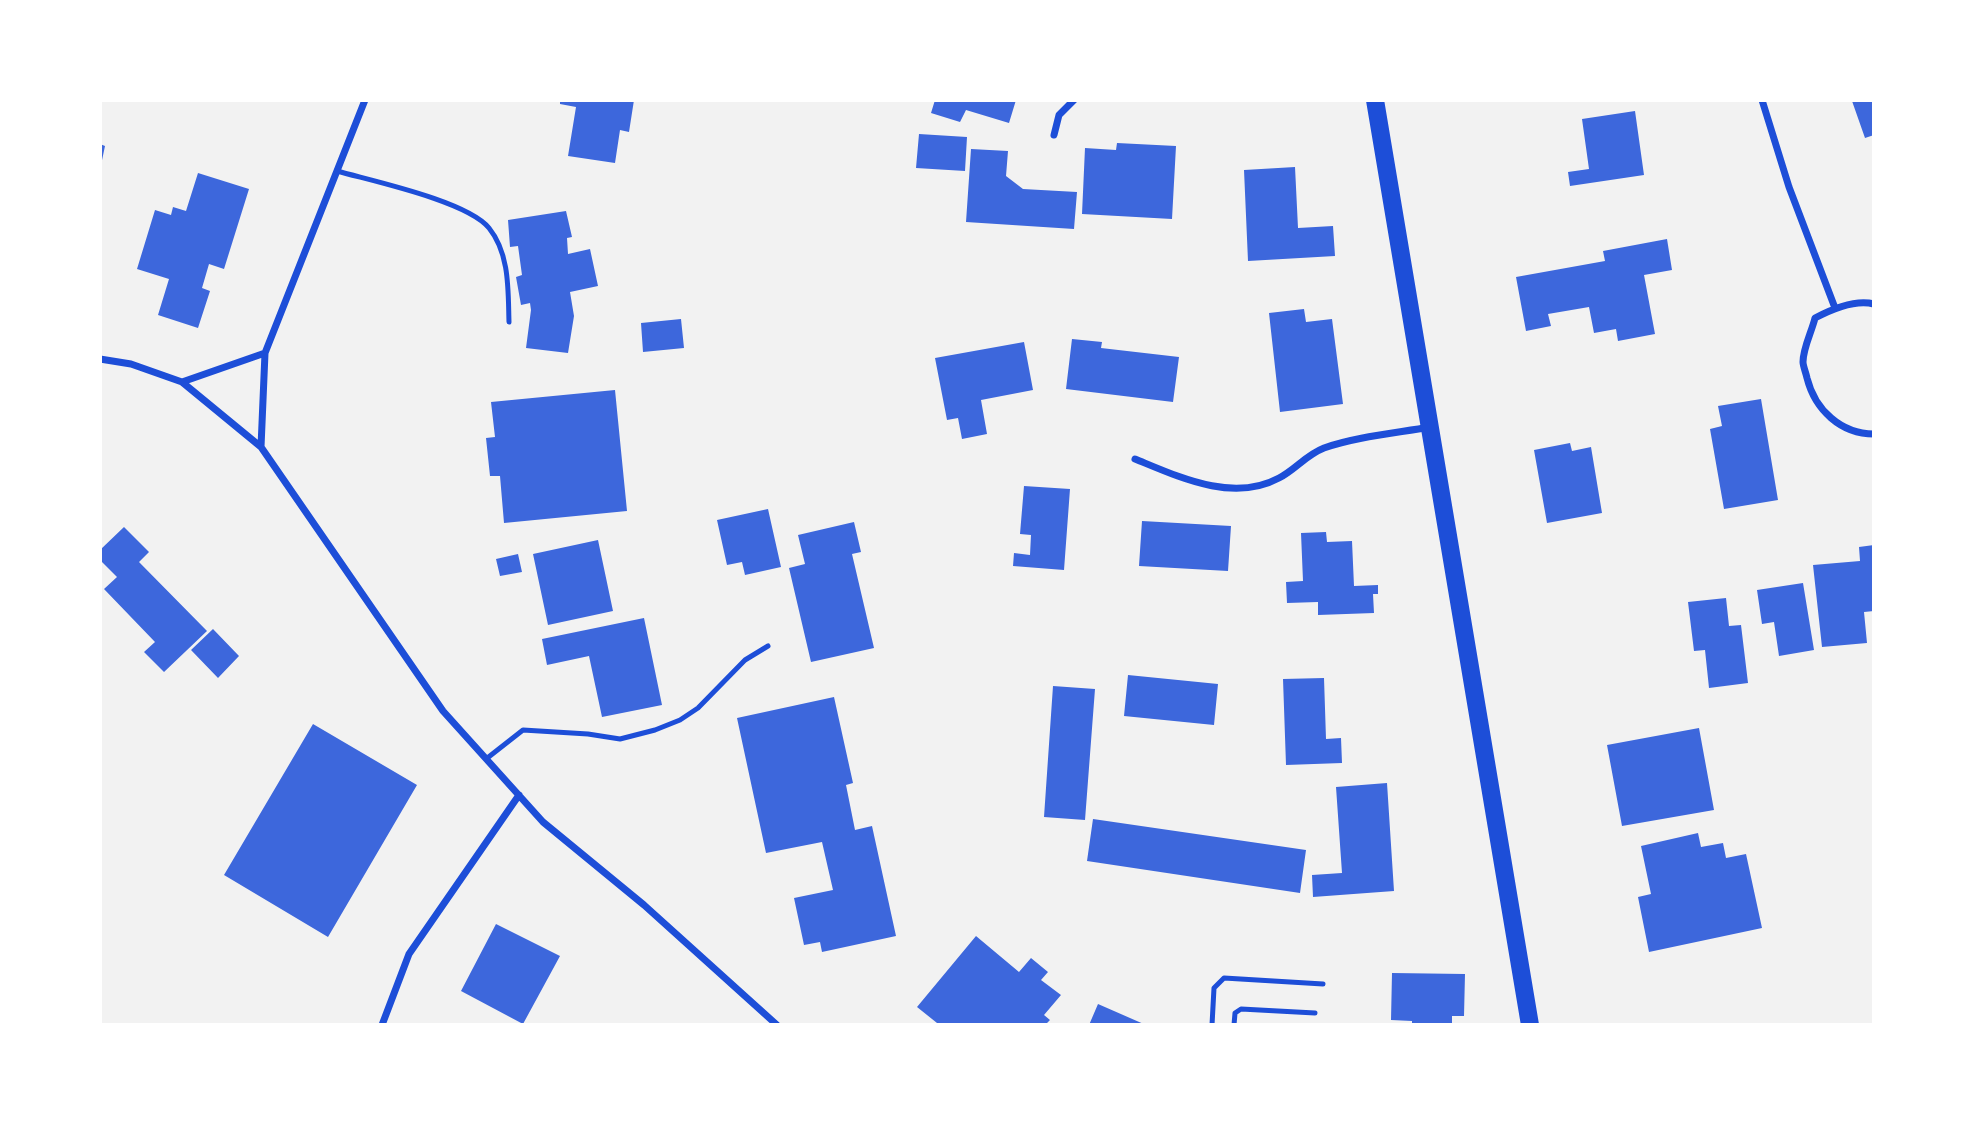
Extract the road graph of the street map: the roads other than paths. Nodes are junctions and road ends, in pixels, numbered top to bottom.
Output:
1 (365, 100) edge
2 (1074, 100) edge
3 (1375, 100) edge
4 (1762, 100) edge
5 (1054, 135) dead end
6 (337, 171) junction
7 (1874, 304) edge
8 (1835, 308) junction
9 (509, 322) dead end
10 (265, 354) junction
11 (100, 359) edge
12 (181, 382) junction
13 (1430, 427) junction
14 (1874, 434) edge
15 (261, 447) junction
16 (1135, 459) dead end
17 (768, 646) dead end
18 (486, 759) junction
19 (519, 795) junction
20 (1322, 984) dead end
21 (1315, 1013) dead end
22 (382, 1025) edge
23 (777, 1025) edge
24 (1212, 1025) edge
25 (1234, 1025) edge
26 (1530, 1025) edge

1 - 6 street
2 - 5 street
3 - 13 main road
4 - 8 street
6 - 9 lane
6 - 10 street
7 - 8 street
8 - 14 street
10 - 12 street
10 - 15 street
11 - 12 street
12 - 15 street
13 - 16 street
13 - 26 main road
15 - 18 street
17 - 18 lane
18 - 19 street
19 - 22 street
19 - 23 street
20 - 24 lane
21 - 25 lane

